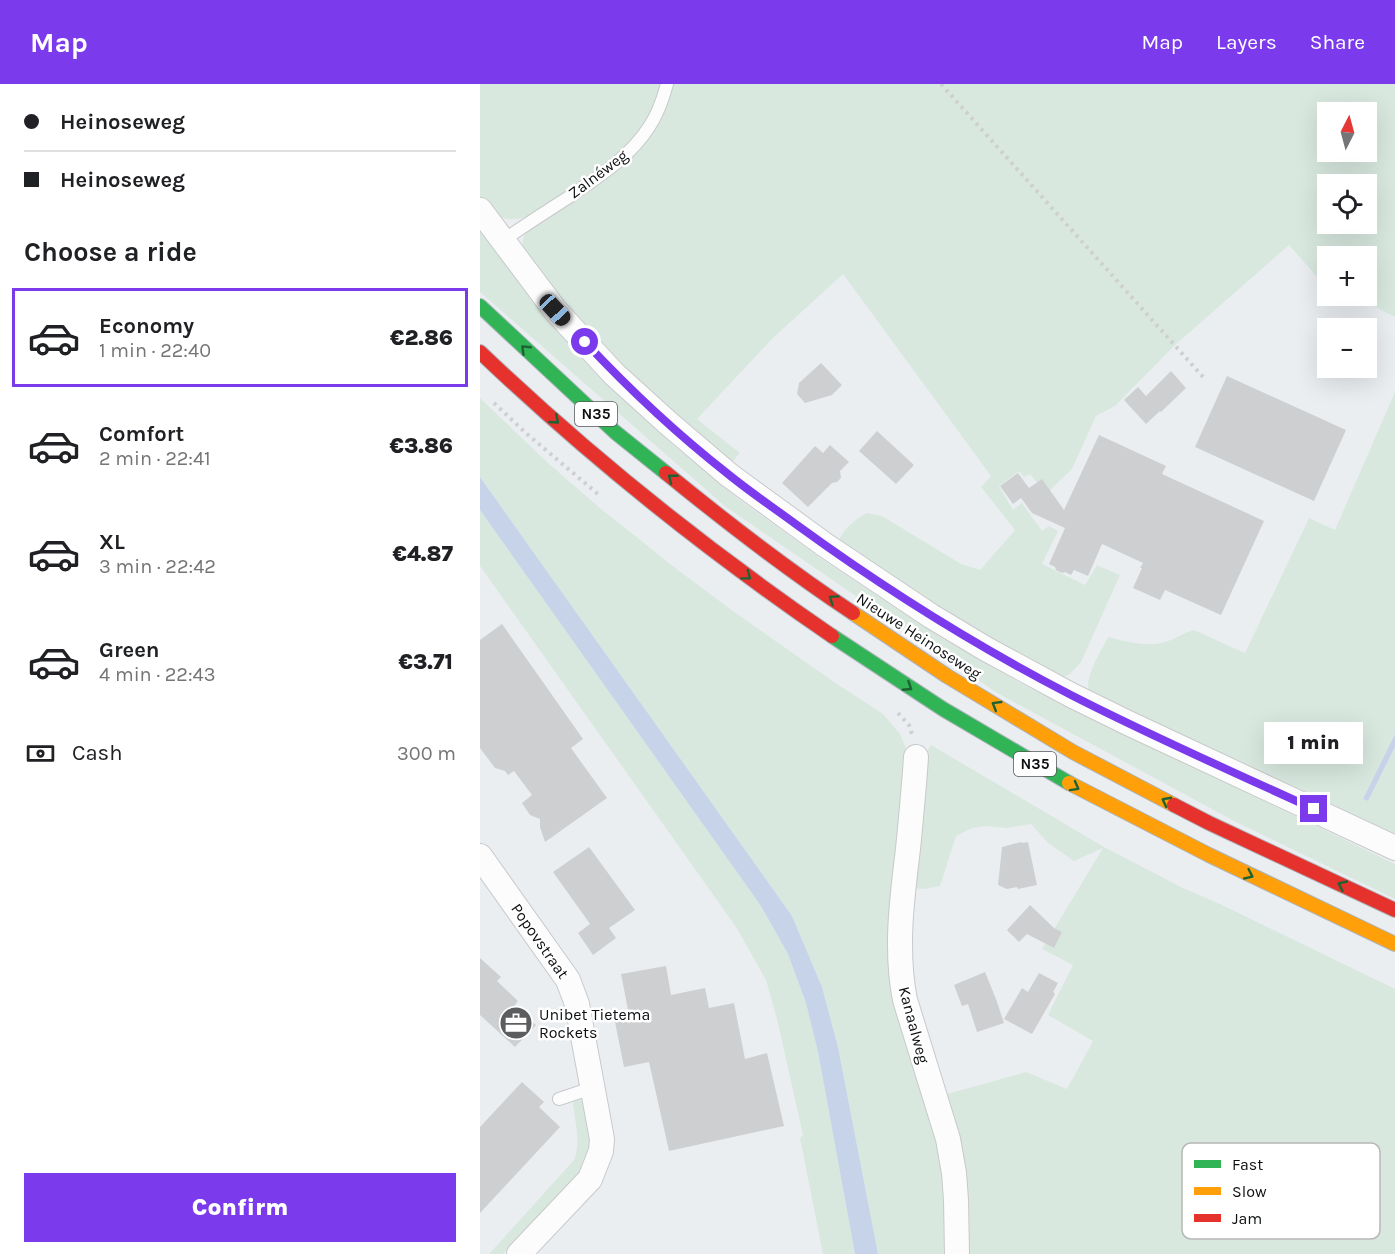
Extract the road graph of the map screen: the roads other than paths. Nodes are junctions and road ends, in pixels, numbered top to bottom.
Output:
1 (667, 84) edge
2 (480, 210) edge
3 (502, 241) junction
4 (480, 306) edge
5 (480, 352) edge
6 (916, 757) dead end
7 (1395, 848) edge
8 (480, 856) edge
9 (1395, 910) edge
10 (1395, 944) edge
11 (592, 1088) junction
12 (559, 1099) dead end
13 (519, 1254) edge
14 (957, 1254) edge

1 - 3 lane, Zalnéweg
2 - 3 street
3 - 7 street
9 -> 4 highway, Nieuwe Heinoseweg / N35
5 -> 10 highway, N35
6 - 14 street, Kanaalweg
8 - 11 street, Popovstraat
11 - 12 lane
11 - 13 street, Popovstraat

